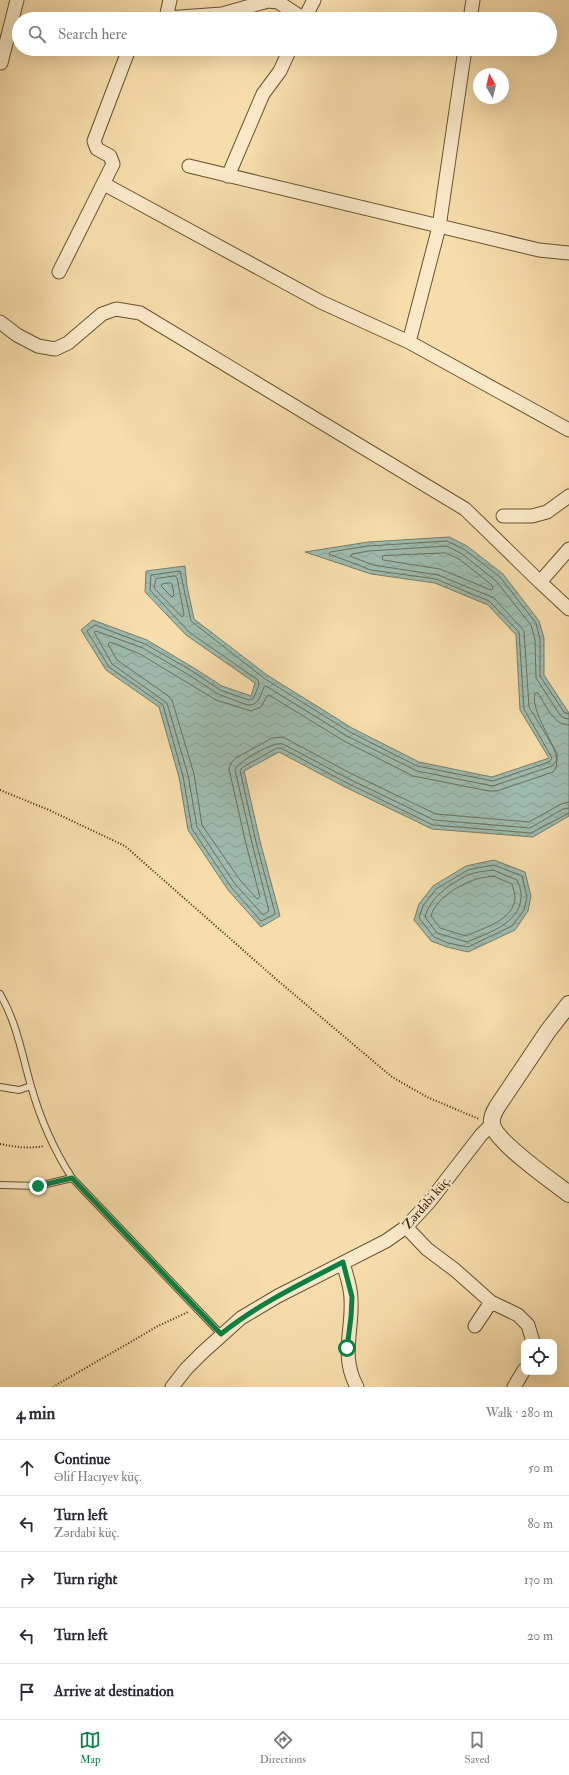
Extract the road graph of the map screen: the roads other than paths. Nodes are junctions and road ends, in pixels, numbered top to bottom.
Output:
1 (17, 0) edge
2 (170, 0) edge
3 (314, 0) edge
4 (472, 0) edge
5 (14, 12) edge
6 (166, 12) edge
7 (230, 12) edge
8 (293, 12) edge
9 (308, 12) edge
10 (471, 12) edge
11 (12, 20) edge
12 (126, 56) edge
13 (287, 56) edge
14 (464, 56) edge
15 (1, 63) edge
16 (188, 166) dead end
17 (228, 176) junction
18 (104, 184) junction
19 (439, 227) junction
20 (569, 253) edge
21 (59, 272) dead end
22 (0, 322) edge
23 (409, 342) junction
24 (569, 430) edge
25 (569, 496) edge
26 (503, 516) dead end
27 (569, 549) edge
28 (540, 582) junction
29 (569, 609) edge
30 (0, 994) edge
31 (569, 1004) edge
32 (31, 1086) junction
33 (0, 1087) edge
34 (492, 1124) junction
35 (72, 1178) junction
36 (0, 1185) edge
37 (569, 1194) edge
38 (406, 1227) junction
39 (343, 1262) junction
40 (491, 1302) junction
41 (475, 1326) dead end
42 (221, 1334) junction
43 (533, 1339) edge
44 (521, 1375) edge
45 (172, 1387) edge
46 (357, 1387) edge
47 (514, 1387) edge

1 - 5 street
2 - 6 street
3 - 9 street
4 - 10 street
7 - 8 street
11 - 15 street
12 - 18 street
13 - 17 street
14 - 19 street
16 - 17 street
17 - 19 street
18 - 21 street
18 - 23 street
19 - 20 street
19 - 23 street
22 - 28 street
23 - 24 street
25 - 26 street
27 - 28 street
28 - 29 street
30 - 32 lane
31 - 34 street
32 - 33 lane
32 - 35 lane
34 - 37 street
34 - 38 street, Zərdabi küç.
35 - 36 lane
35 - 42 lane
38 - 39 street, Zərdabi küç.
38 - 40 street
39 - 42 street, Zərdabi küç.
39 - 46 street
40 - 41 street
40 - 43 street
42 - 45 street, Zərdabi küç.
44 - 47 street

